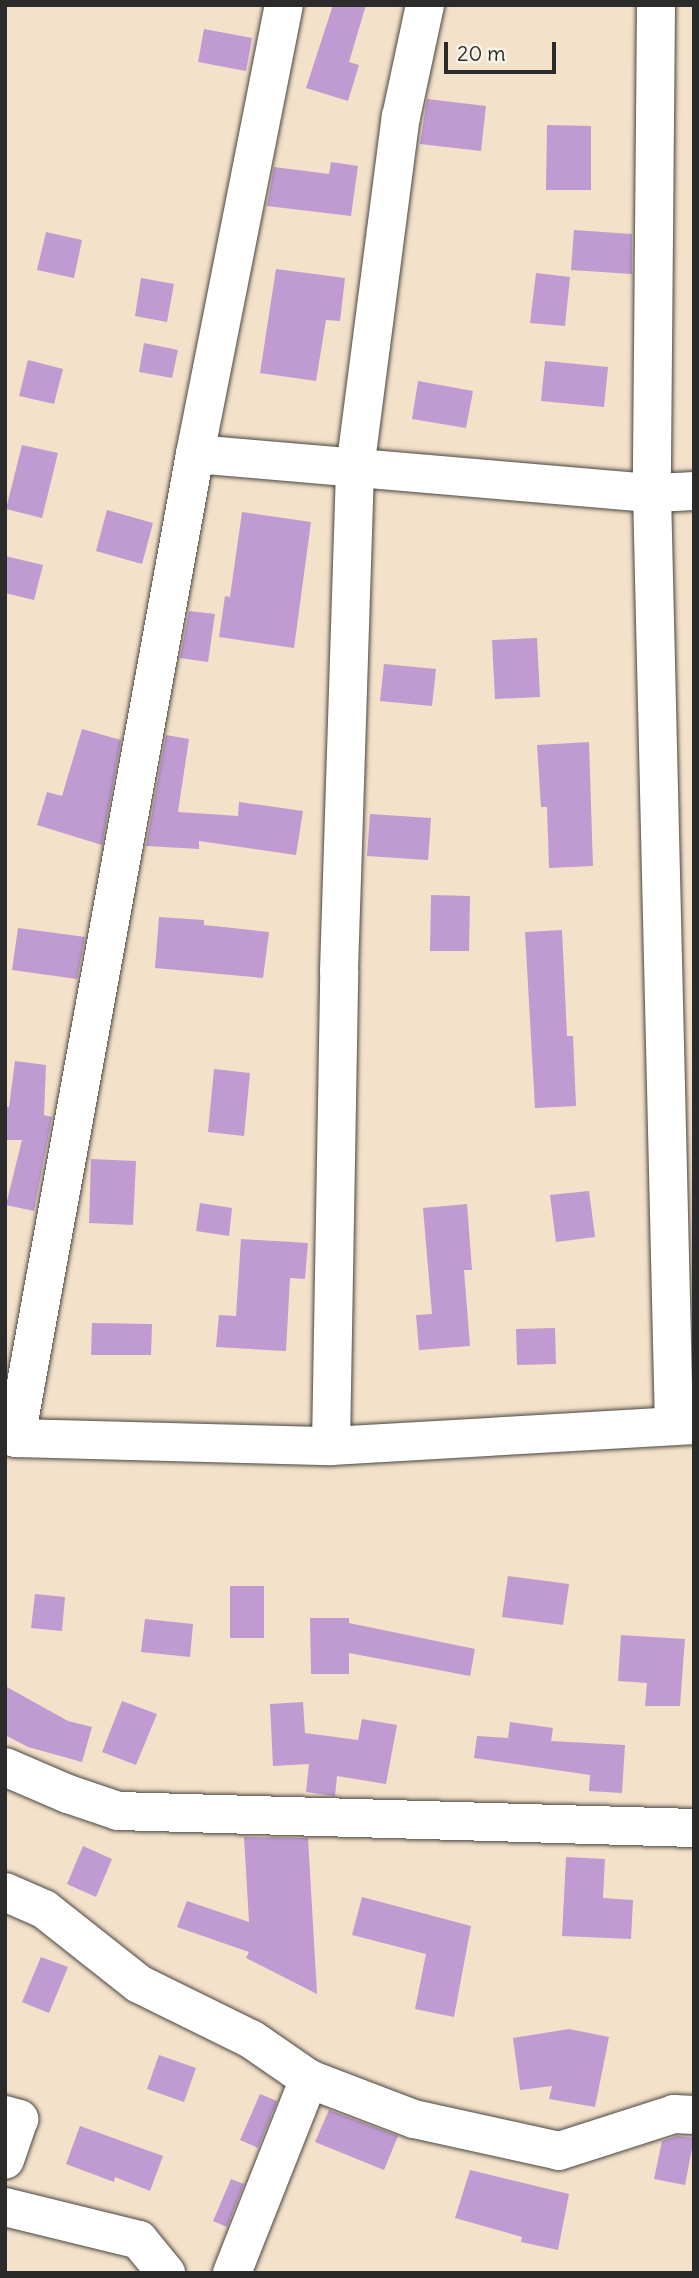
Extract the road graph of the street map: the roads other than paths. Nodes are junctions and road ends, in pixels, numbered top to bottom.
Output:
1 (284, 5) edge
2 (425, 5) edge
3 (656, 5) edge
4 (195, 454) junction
5 (355, 469) junction
6 (694, 491) edge
7 (652, 493) junction
8 (684, 1426) edge
9 (10, 1436) edge
10 (331, 1446) junction
11 (5, 1767) edge
12 (694, 1828) edge
13 (5, 1892) edge
14 (309, 2079) junction
15 (5, 2115) edge
16 (694, 2115) edge
17 (5, 2160) edge
18 (5, 2207) edge
19 (166, 2273) edge
20 (232, 2273) edge

1 - 4 street
2 - 5 street
3 - 7 street
4 - 5 street
4 - 9 street
5 - 7 street
5 - 10 street
6 - 7 street
7 - 8 street
8 - 10 street
9 - 10 street
11 - 12 street
13 - 14 street
14 - 16 street
14 - 20 street
15 - 17 street
18 - 19 street

